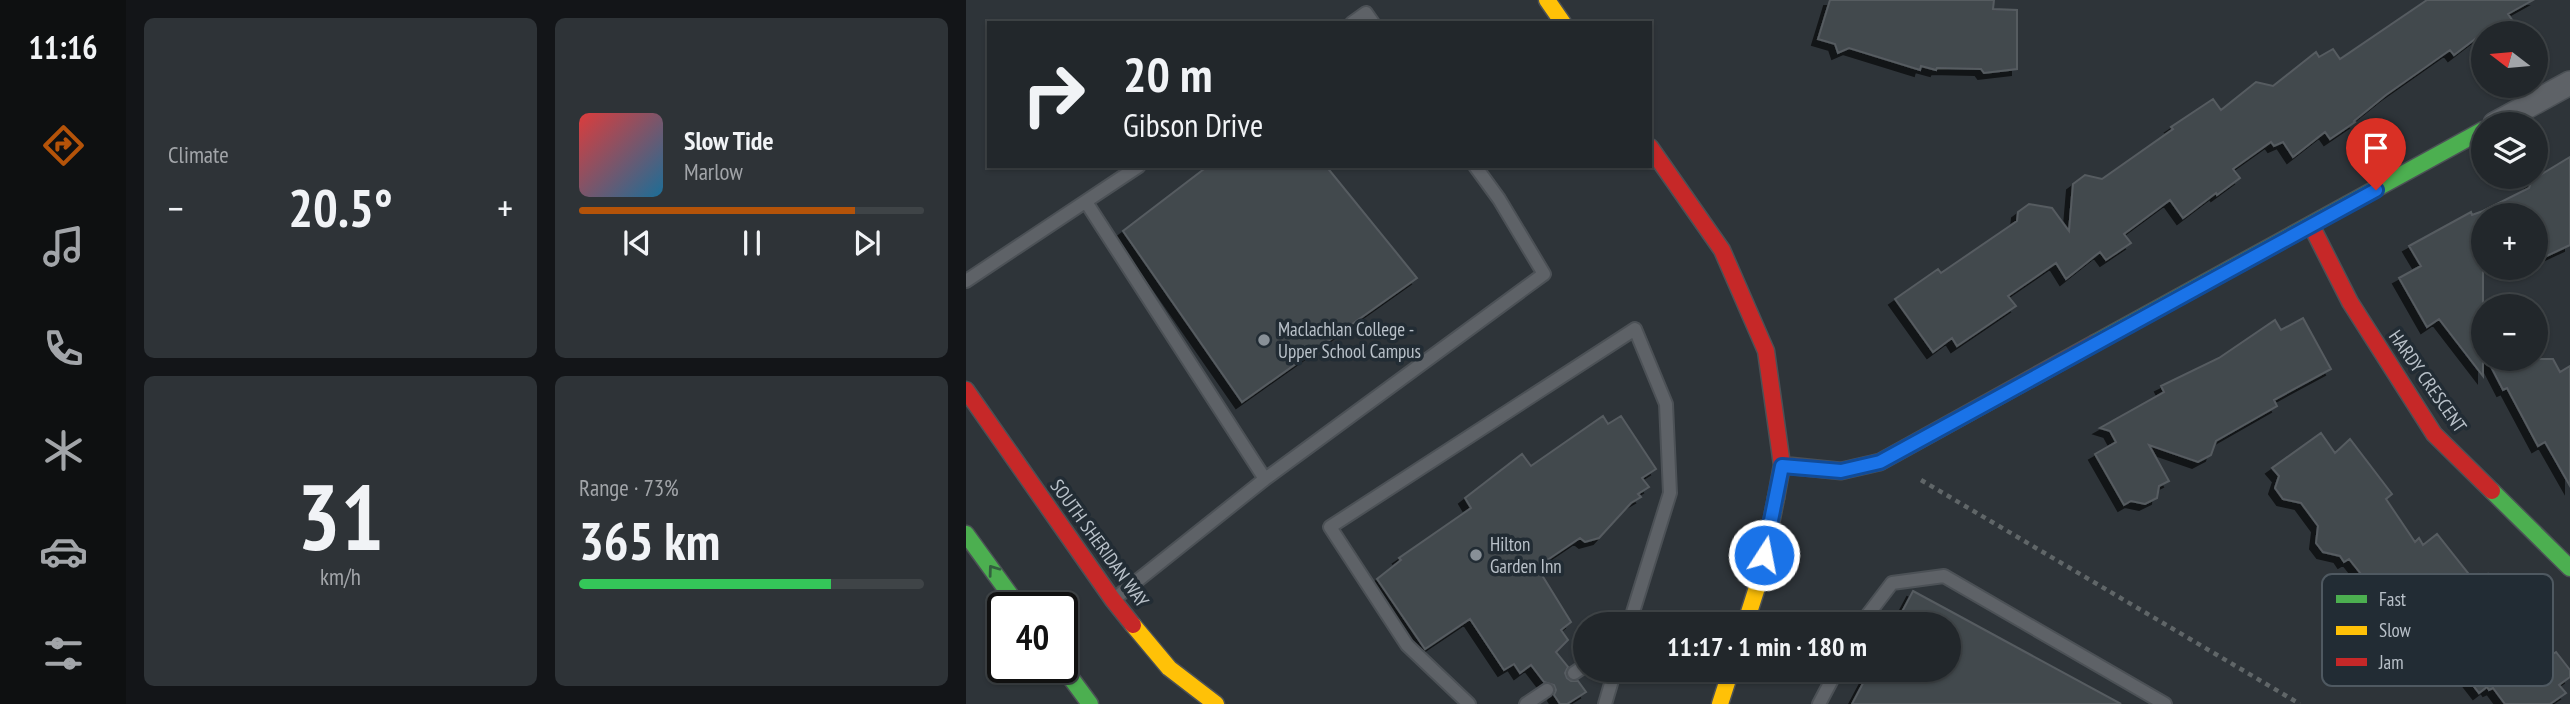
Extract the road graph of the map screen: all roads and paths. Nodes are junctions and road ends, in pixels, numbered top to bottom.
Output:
1 (1547, 0) edge
2 (1355, 21) edge
3 (1372, 21) edge
4 (1562, 21) edge
5 (2570, 83) edge
6 (2517, 112) edge
7 (2471, 138) edge
8 (1652, 149) edge
9 (1136, 168) edge
10 (1476, 168) edge
11 (1086, 202) junction
12 (2311, 225) junction
13 (966, 281) edge
14 (966, 390) edge
15 (1782, 466) junction
16 (1265, 479) junction
17 (1921, 480) dead end
18 (966, 534) edge
19 (2570, 568) edge
20 (1009, 592) edge
21 (1113, 600) junction
22 (1633, 612) edge
23 (1749, 612) edge
24 (1870, 612) edge
25 (1611, 682) edge
26 (1727, 682) edge
27 (1831, 682) edge
28 (1075, 683) edge
29 (1548, 690) dead end
30 (1090, 704) edge
31 (1216, 704) edge
32 (1469, 704) edge
33 (1527, 704) edge
34 (1605, 704) edge
35 (1720, 704) edge
36 (1819, 704) edge
37 (2165, 704) edge
38 (2300, 704) edge

1 - 4 main road
2 - 3 lane
5 - 6 street
7 - 12 main road
8 - 15 main road
9 - 11 lane
10 - 16 lane
11 - 13 lane
11 - 16 lane
12 - 15 main road
12 - 19 main road, HARDY CRESCENT
14 - 21 main road, SOUTH SHERIDAN WAY
15 - 23 main road
16 - 21 lane
17 - 38 path
20 -> 18 main road
21 - 31 main road, SOUTH SHERIDAN WAY
22 - 32 lane
24 - 37 lane
25 - 34 lane
26 - 35 main road
27 - 36 lane
28 - 30 main road
29 - 33 lane

